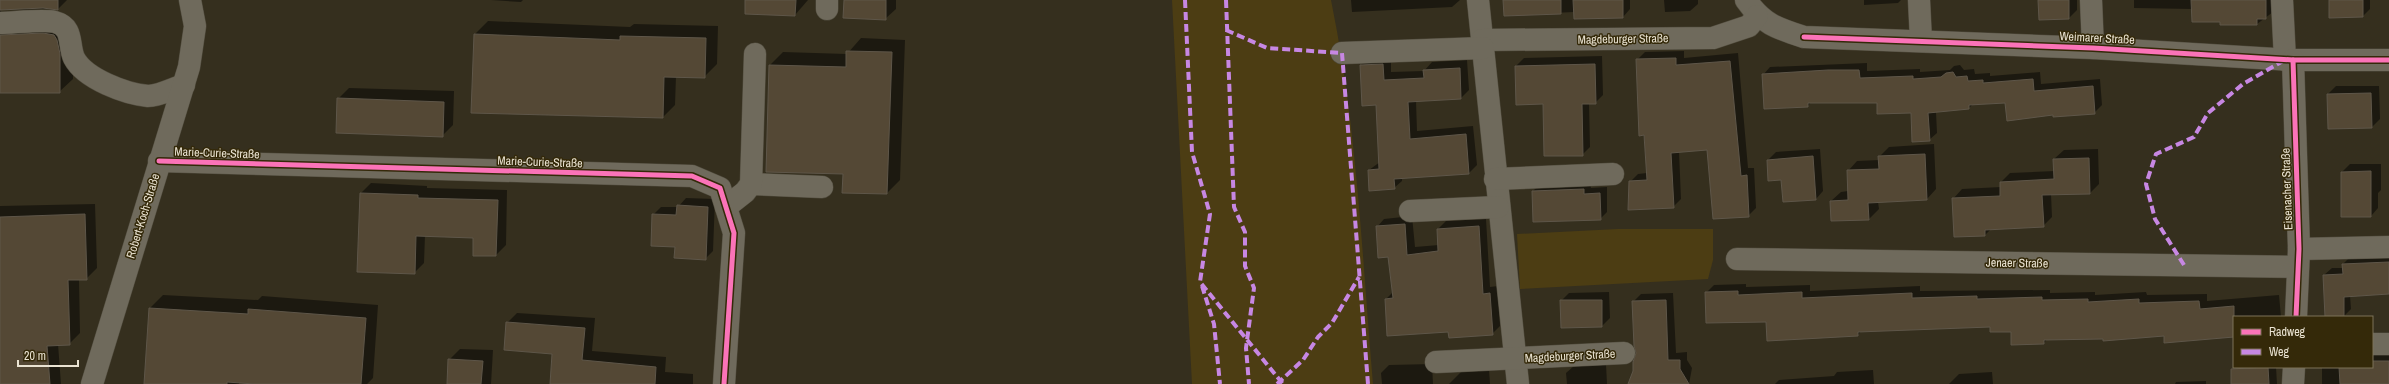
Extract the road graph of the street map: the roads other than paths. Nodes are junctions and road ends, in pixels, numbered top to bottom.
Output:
1 (190, 0) edge
2 (1478, 0) edge
3 (1919, 0) edge
4 (2091, 0) edge
5 (2282, 0) edge
6 (1752, 8) edge
7 (0, 23) edge
8 (1921, 41) junction
9 (1483, 44) junction
10 (2093, 48) junction
11 (755, 54) dead end
12 (1342, 54) dead end
13 (2289, 60) junction
14 (2389, 60) edge
15 (184, 85) junction
16 (159, 162) junction
17 (1614, 174) dead end
18 (1495, 179) junction
19 (751, 184) junction
20 (822, 187) dead end
21 (726, 207) junction
22 (1498, 207) junction
23 (1410, 211) dead end
24 (2389, 247) edge
25 (2298, 258) junction
26 (1737, 259) dead end
27 (2296, 316) edge
28 (2373, 344) edge
29 (2389, 344) edge
30 (1624, 353) dead end
31 (1515, 358) junction
32 (1436, 362) dead end
33 (2294, 368) edge
34 (92, 384) edge
35 (724, 384) edge
36 (1518, 384) edge
37 (2293, 384) edge

1 - 15 street, Robert-Koch-Straße
2 - 9 street, Magdeburger Straße
3 - 8 street
4 - 10 street, Weimarer Straße
5 - 13 street
6 - 8 street, Weimarer Straße
6 - 9 street, Magdeburger Straße
7 - 15 street
8 - 10 street, Weimarer Straße
9 - 12 street, Magdeburger Straße
9 - 18 street, Magdeburger Straße
10 - 13 street, Weimarer Straße
11 - 19 street
13 - 14 street, Weimarer Straße
13 - 25 street, Eisenacher Straße
15 - 16 street, Robert-Koch-Straße
16 - 21 street, Marie-Curie-Straße
16 - 34 street, Robert-Koch-Straße
17 - 18 street
18 - 22 street, Magdeburger Straße
19 - 20 street
19 - 21 street
21 - 35 street, Marie-Curie-Straße
22 - 23 street
22 - 31 street, Magdeburger Straße
24 - 25 street
25 - 26 street, Jenaer Straße
25 - 27 street, Eisenacher Straße
28 - 29 street
30 - 31 street, Magdeburger Straße
31 - 32 street, Magdeburger Straße
31 - 36 street, Magdeburger Straße
33 - 37 street

